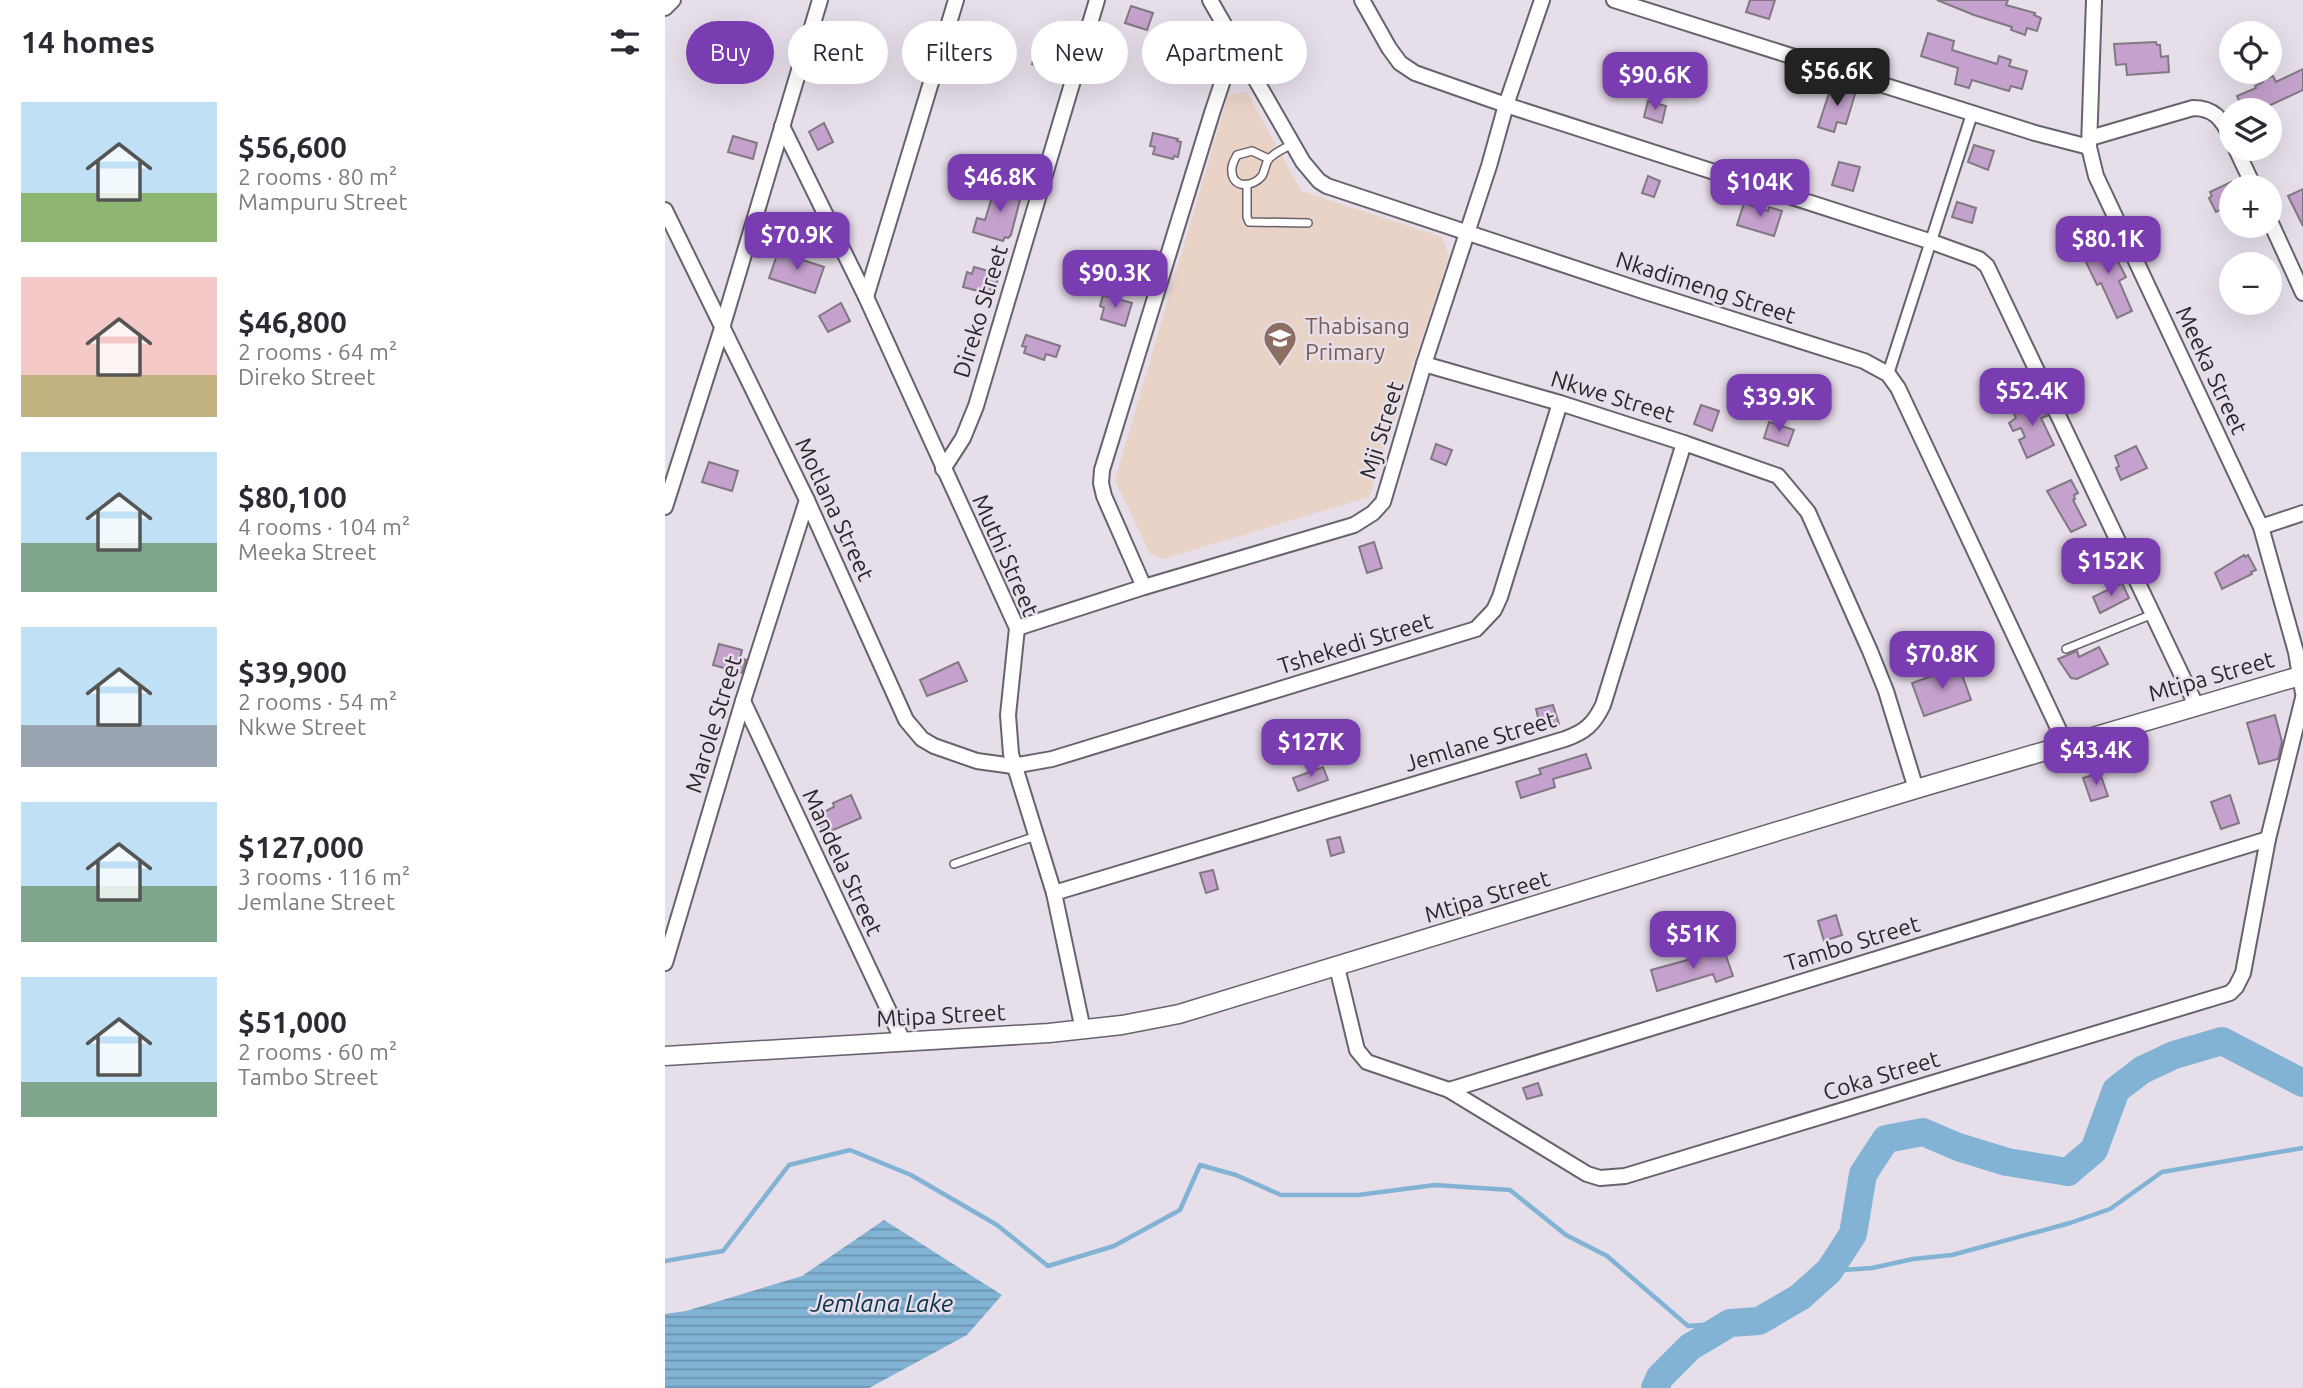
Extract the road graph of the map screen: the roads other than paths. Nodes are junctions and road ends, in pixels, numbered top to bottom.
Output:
1 (673, 0) edge
2 (820, 0) edge
3 (956, 0) edge
4 (1097, 0) edge
5 (1210, 0) edge
6 (1362, 0) edge
7 (1542, 0) edge
8 (1614, 0) edge
9 (2090, 1) edge
10 (665, 8) edge
11 (1222, 21) edge
12 (1222, 84) edge
13 (1258, 84) edge
14 (1506, 105) junction
15 (1972, 114) junction
16 (2219, 118) edge
17 (782, 126) junction
18 (2090, 142) junction
19 (1292, 144) junction
20 (1269, 159) junction
21 (1247, 185) junction
22 (665, 210) edge
23 (1308, 223) dead end
24 (1467, 232) junction
25 (2278, 238) edge
26 (838, 240) junction
27 (771, 242) dead end
28 (1932, 242) junction
29 (2303, 293) edge
30 (866, 297) junction
31 (723, 328) junction
32 (1424, 364) junction
33 (1888, 374) junction
34 (1560, 403) junction
35 (1684, 443) junction
36 (943, 469) junction
37 (807, 500) junction
38 (665, 507) edge
39 (2303, 513) edge
40 (2261, 527) junction
41 (1144, 587) junction
42 (2153, 614) junction
43 (1017, 628) junction
44 (2066, 649) dead end
45 (2302, 681) edge
46 (2303, 698) edge
47 (743, 701) junction
48 (2196, 705) junction
49 (2066, 745) junction
50 (1013, 766) junction
51 (1916, 789) junction
52 (1036, 836) junction
53 (2268, 839) junction
54 (954, 864) dead end
55 (1054, 893) junction
56 (665, 963) edge
57 (1337, 967) junction
58 (1083, 1030) junction
59 (903, 1041) junction
60 (665, 1056) edge
61 (1448, 1090) junction

1 - 10 street
2 - 17 street
3 - 30 street
4 - 36 street, Direko Street
5 - 11 street, Nkadimeng Street
6 - 14 street
7 - 14 street, Mji Street
8 - 15 street
9 - 18 street, Meeka Street
12 - 41 street
13 - 19 street, Nkadimeng Street
14 - 24 street, Mji Street
14 - 28 street
15 - 18 street
15 - 28 street
16 - 18 street
17 - 26 street, Muthi Street
17 - 31 street
18 - 40 street, Meeka Street
19 - 20 lane
19 - 24 street, Nkadimeng Street
20 - 21 lane
20 - 21 lane
21 - 23 lane
22 - 31 street, Motlana Street
24 - 32 street, Mji Street
24 - 33 street, Nkadimeng Street
25 - 29 street
26 - 27 lane
26 - 30 street, Muthi Street
28 - 33 street
28 - 42 street
30 - 36 street, Muthi Street
31 - 37 street, Motlana Street
31 - 38 street
32 - 34 street, Nkwe Street
32 - 41 street, Mji Street
33 - 49 street
34 - 35 street, Nkwe Street
34 - 50 street, Tshekedi Street
35 - 51 street, Nkwe Street
35 - 55 street, Jemlane Street
36 - 43 street, Muthi Street
37 - 47 street, Marole Street
37 - 50 street, Motlana Street
39 - 40 street
40 - 45 street, Meeka Street
41 - 43 street, Mji Street
42 - 44 lane
42 - 48 street
43 - 50 street, Muthi Street
45 - 48 street, Mtipa Street
46 - 53 street, Coka Street
47 - 56 street, Marole Street
47 - 59 street, Mandela Street
48 - 49 street, Mtipa Street
49 - 51 street, Mtipa Street
50 - 52 street, Muthi Street
51 - 57 street, Mtipa Street
52 - 54 lane
52 - 55 street, Muthi Street
53 - 61 street, Tambo Street
53 - 61 street, Coka Street
55 - 58 street, Muthi Street
57 - 58 street, Mtipa Street
57 - 61 street, Coka Street
58 - 59 street, Mtipa Street
59 - 60 street, Mtipa Street

